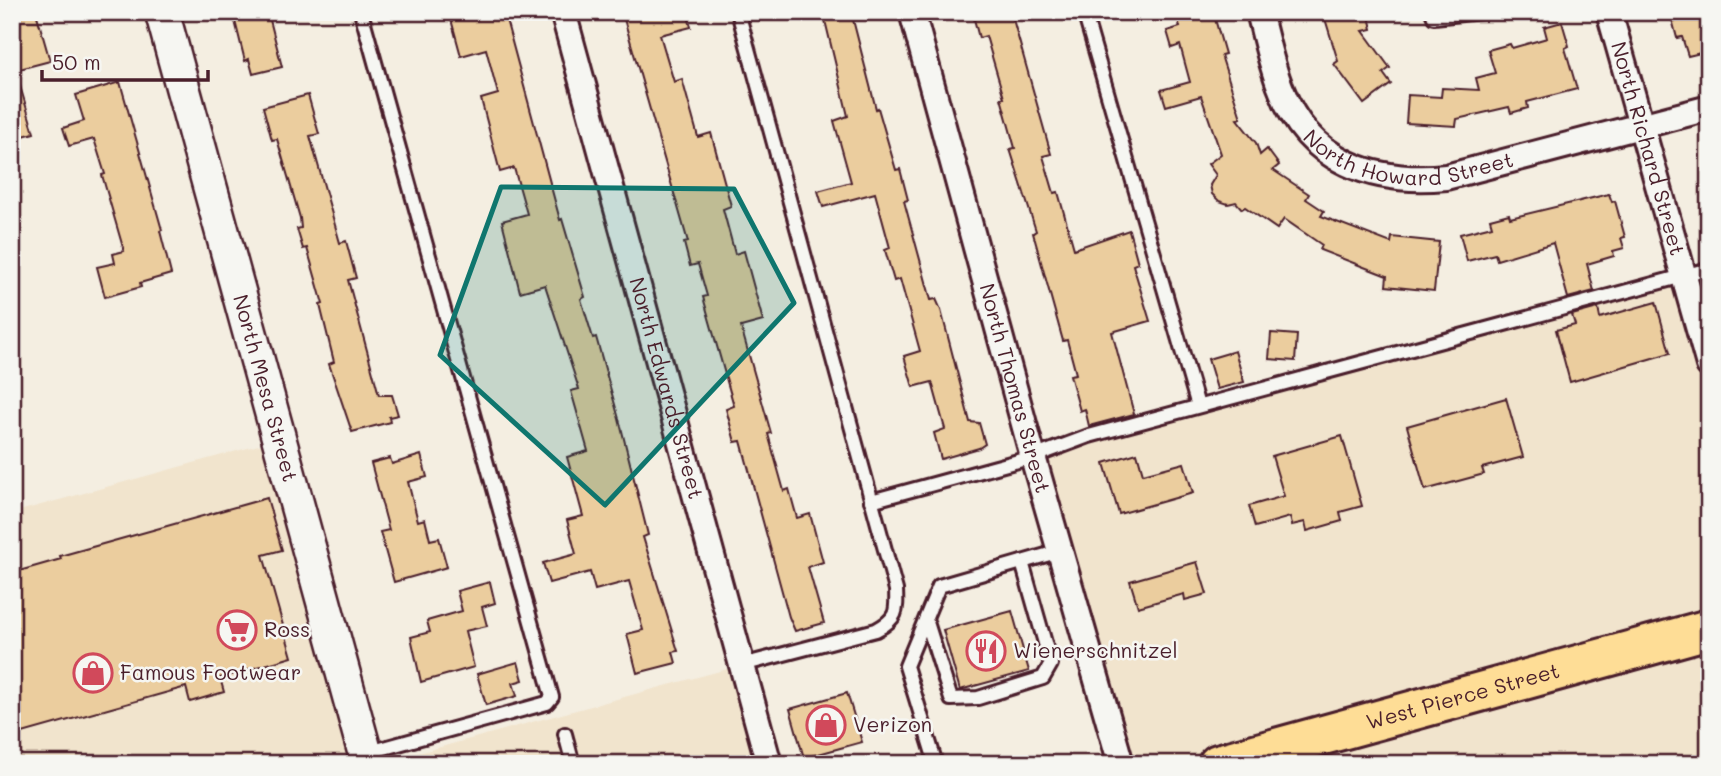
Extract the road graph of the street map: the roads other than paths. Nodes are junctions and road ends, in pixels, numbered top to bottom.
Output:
1 (162, 12) edge
2 (361, 12) edge
3 (563, 12) edge
4 (738, 12) edge
5 (912, 12) edge
6 (1084, 12) edge
7 (1259, 12) edge
8 (1432, 12) edge
9 (1481, 12) edge
10 (1609, 12) edge
11 (1709, 108) edge
12 (1640, 127) junction
13 (1709, 269) edge
14 (1684, 276) junction
15 (1709, 365) edge
16 (1198, 407) junction
17 (1033, 457) junction
18 (871, 501) junction
19 (1060, 551) junction
20 (1022, 562) junction
21 (926, 619) junction
22 (1709, 629) edge
23 (742, 665) junction
24 (565, 734) dead end
25 (367, 758) edge
26 (573, 764) edge
27 (769, 764) edge
28 (936, 764) edge
29 (1121, 764) edge
30 (1218, 764) edge

1 - 25 street, North Mesa Street
2 - 25 lane
3 - 23 street, North Edwards Street
4 - 18 lane
5 - 17 street, North Thomas Street
6 - 16 lane
7 - 12 street, North Howard Street
8 - 9 lane
10 - 12 street, North Richard Street
11 - 12 street, North Howard Street
12 - 14 street, North Richard Street
13 - 14 lane
14 - 15 street, North Richard Street
14 - 16 lane
16 - 17 lane
17 - 18 lane
17 - 19 street, North Thomas Street
18 - 23 lane
19 - 20 lane
19 - 29 street, North Thomas Street
20 - 21 lane
20 - 21 lane
21 - 28 lane
22 - 30 highway, West Pierce Street
23 - 27 street, North Edwards Street
24 - 26 lane

